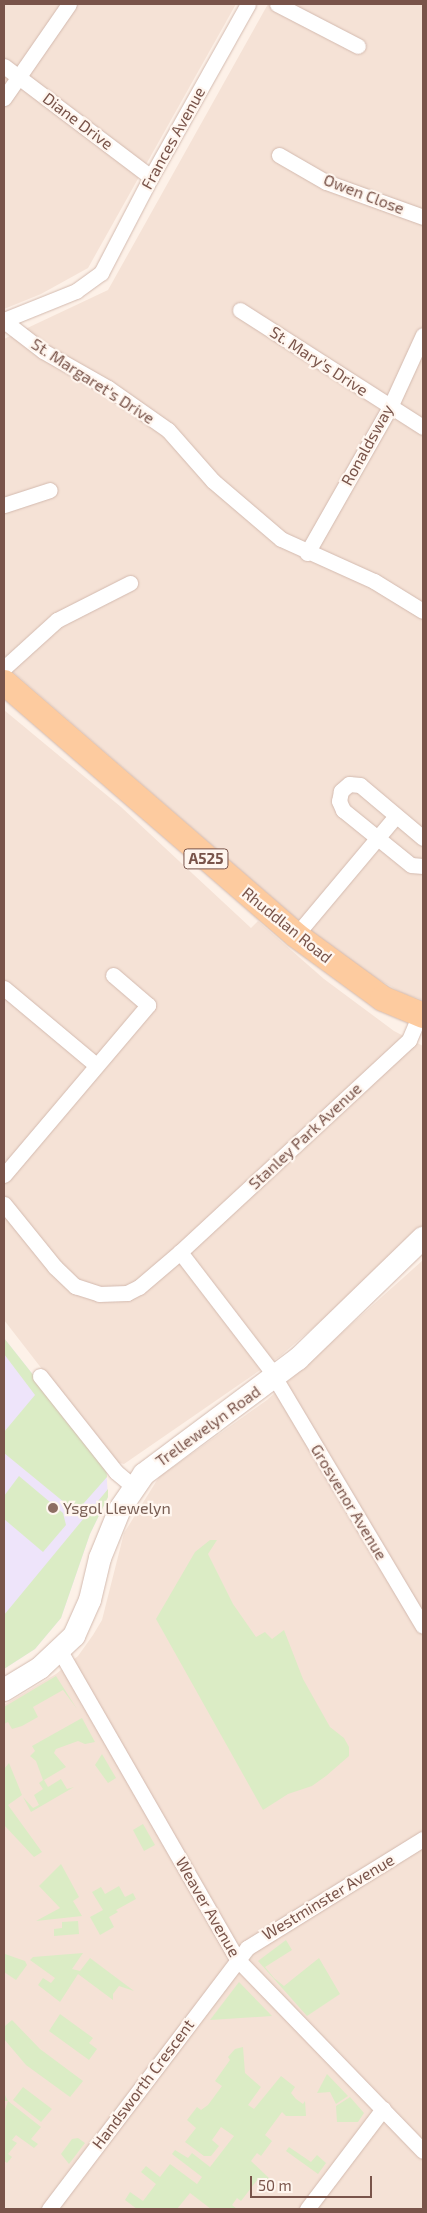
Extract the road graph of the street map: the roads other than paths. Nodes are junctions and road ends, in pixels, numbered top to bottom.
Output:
1 (69, 4) edge
2 (248, 4) edge
3 (277, 4) edge
4 (358, 46) dead end
5 (4, 66) edge
6 (20, 77) junction
7 (4, 98) edge
8 (280, 155) dead end
9 (151, 177) junction
10 (423, 217) edge
11 (240, 310) dead end
12 (4, 320) edge
13 (423, 336) edge
14 (390, 407) junction
15 (423, 427) edge
16 (50, 490) dead end
17 (4, 505) edge
18 (307, 553) junction
19 (130, 583) dead end
20 (423, 611) edge
21 (4, 668) edge
22 (4, 682) edge
23 (396, 816) junction
24 (378, 838) junction
25 (423, 838) edge
26 (423, 866) edge
27 (296, 935) junction
28 (113, 975) dead end
29 (4, 988) edge
30 (422, 1014) edge
31 (96, 1065) junction
32 (4, 1175) edge
33 (4, 1204) edge
34 (423, 1238) edge
35 (180, 1252) junction
36 (40, 1376) dead end
37 (275, 1377) junction
38 (134, 1486) junction
39 (423, 1626) edge
40 (60, 1651) junction
41 (4, 1690) edge
42 (423, 1839) edge
43 (237, 1959) junction
44 (383, 2109) junction
45 (423, 2151) edge
46 (49, 2209) edge
47 (307, 2209) edge

1 - 6 street
2 - 9 street, Frances Avenue
3 - 4 street
5 - 6 street, Diane Drive
6 - 7 street
6 - 9 street, Diane Drive
8 - 10 street, Owen Close
9 - 12 street, Frances Avenue
11 - 14 street, St. Mary's Drive
12 - 18 street, St. Margaret's Drive
13 - 14 street, Ronaldsway
14 - 15 street, St. Mary's Drive
14 - 18 street, Ronaldsway
16 - 17 street
18 - 20 street, St. Margaret's Drive
19 - 21 street
22 - 27 main road, Rhuddlan Road / A525
23 - 24 street
23 - 24 street
23 - 25 street
24 - 26 street
24 - 27 street
27 - 30 main road, Rhuddlan Road / A525
28 - 31 street
29 - 31 street
30 - 35 street, Stanley Park Avenue
31 - 32 street
33 - 35 street, Stanley Park Avenue
34 - 37 street, Trellewelyn Road
35 - 37 street, Grosvenor Avenue
36 - 38 street
37 - 38 street, Trellewelyn Road
37 - 39 street, Grosvenor Avenue
38 - 40 street, Trellewelyn Road
40 - 41 street, Trellewelyn Road
40 - 43 street, Weaver Avenue
42 - 43 street, Westminster Avenue
43 - 44 street, Weaver Avenue
43 - 46 street, Handsworth Crescent
44 - 45 street, Weaver Avenue
44 - 47 street

